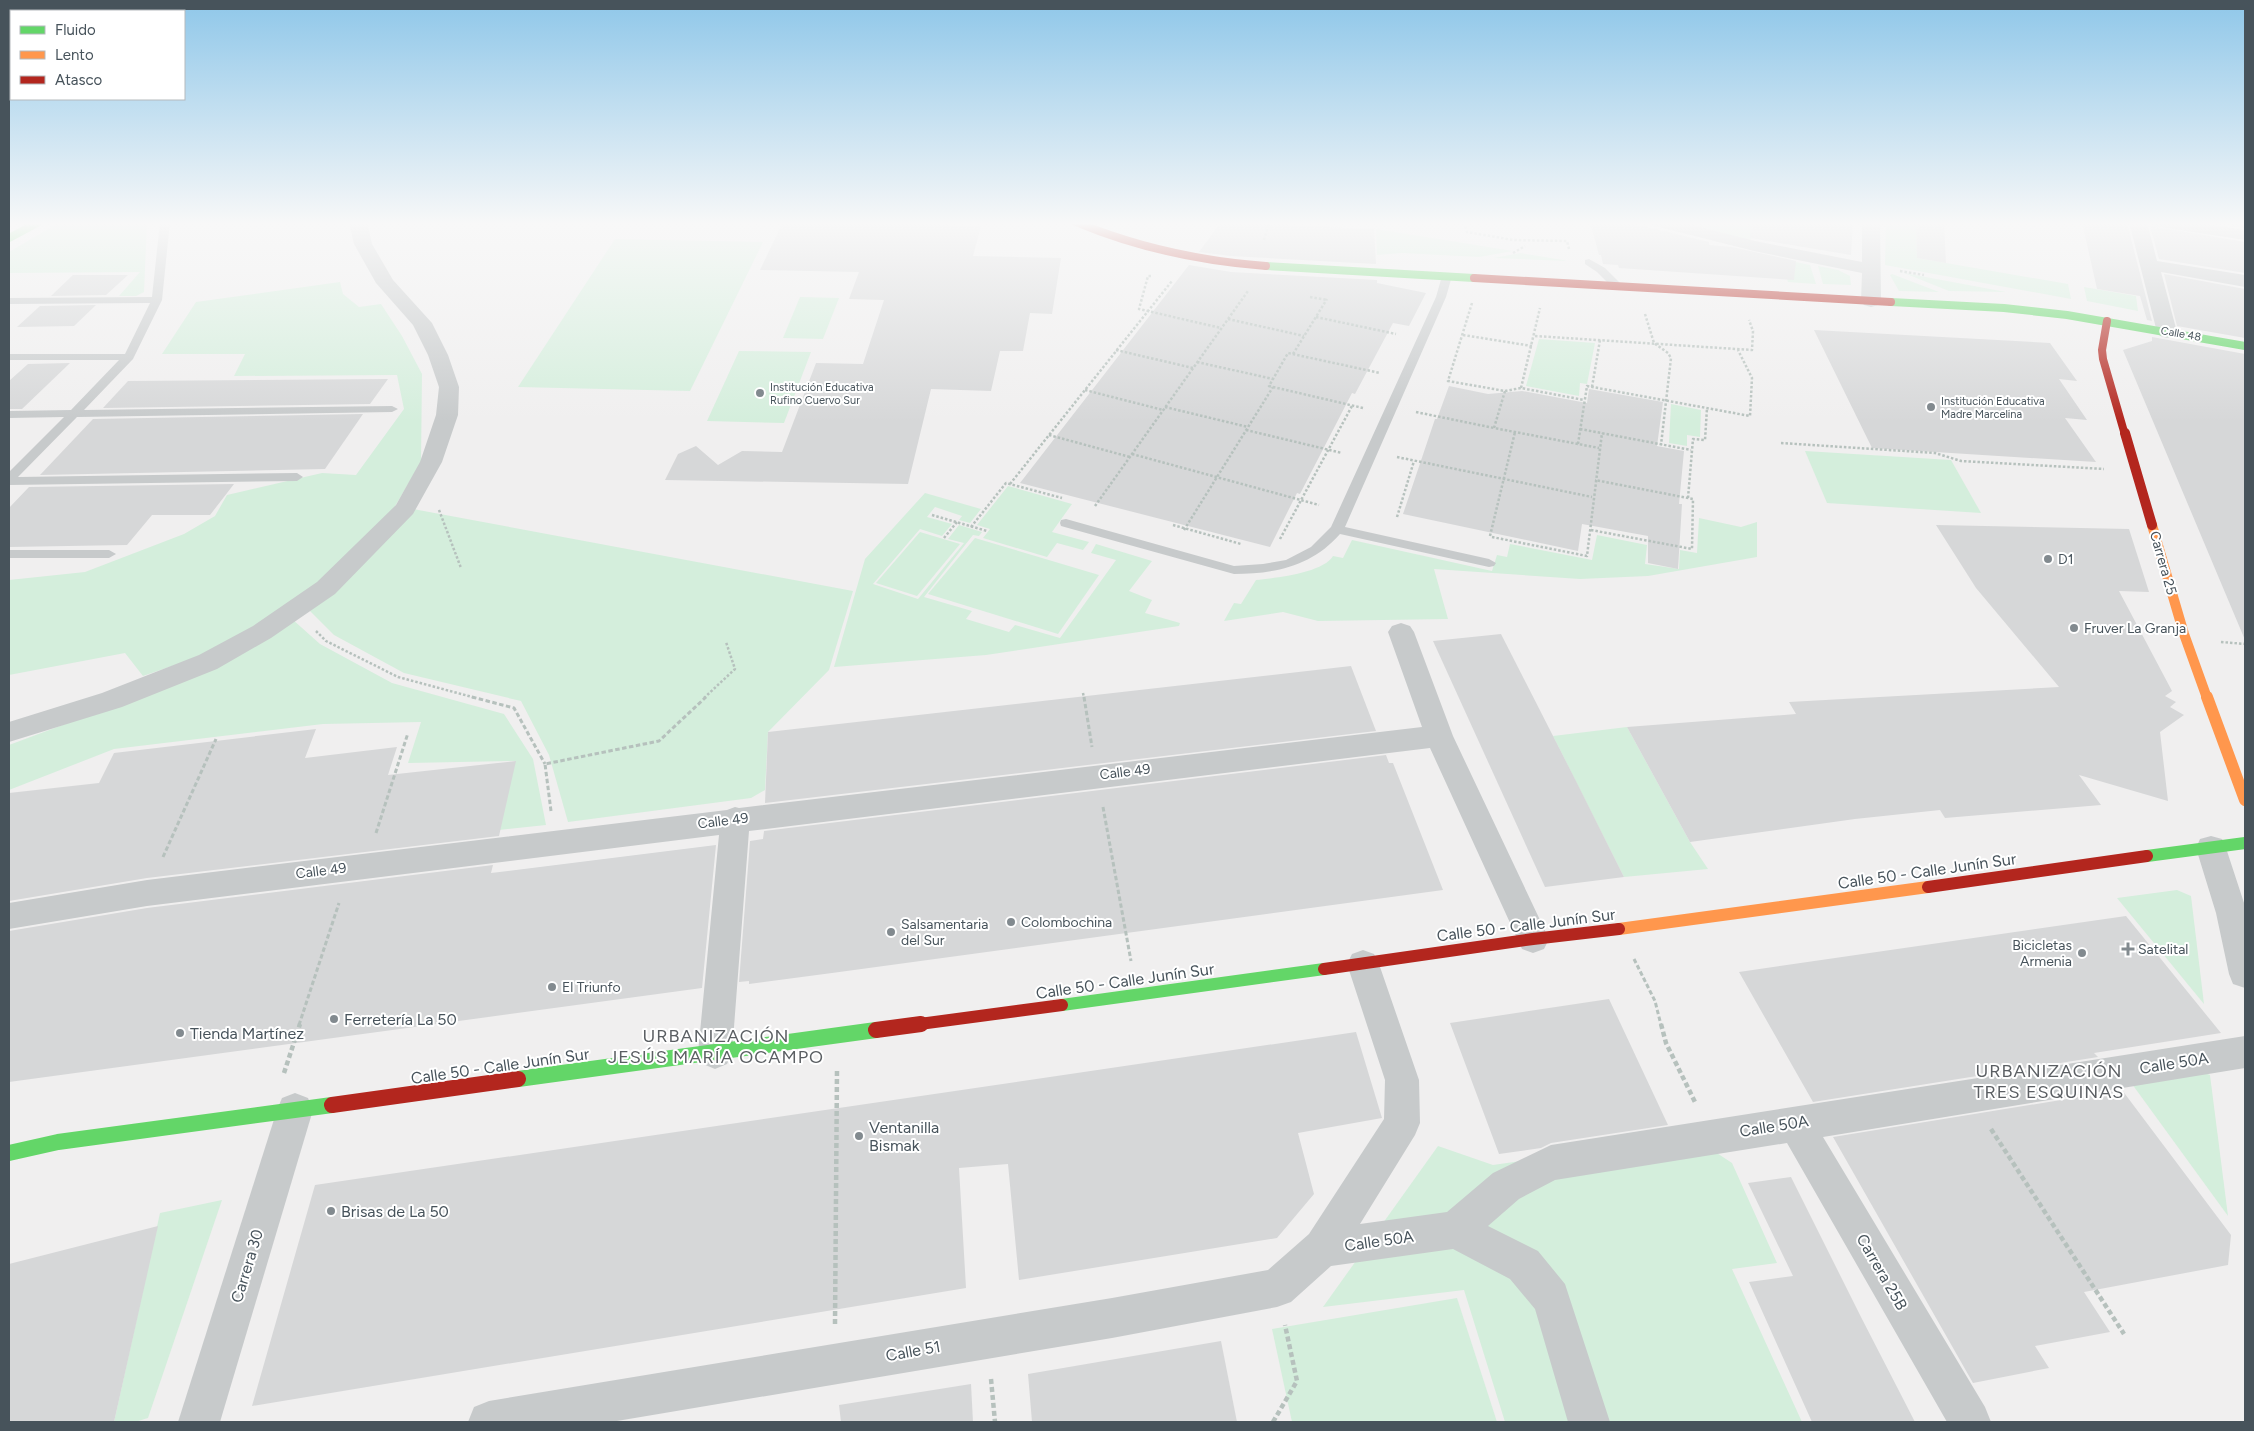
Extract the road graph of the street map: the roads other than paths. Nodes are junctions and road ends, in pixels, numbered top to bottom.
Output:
1 (158, 289) edge
2 (390, 289) edge
3 (1443, 289) edge
4 (1664, 289) edge
5 (1871, 289) edge
6 (2155, 289) edge
7 (157, 300) junction
8 (9, 301) edge
9 (1871, 301) junction
10 (2107, 322) junction
11 (2167, 332) junction
12 (2245, 346) edge
13 (9, 357) edge
14 (129, 357) junction
15 (392, 409) dead end
16 (73, 413) junction
17 (9, 414) edge
18 (298, 476) dead end
19 (9, 480) edge
20 (1066, 523) dead end
21 (1337, 529) junction
22 (9, 554) edge
23 (109, 554) dead end
24 (1489, 563) dead end
25 (1401, 632) dead end
26 (9, 732) edge
27 (1439, 736) junction
28 (2245, 800) edge
29 (735, 819) junction
30 (2245, 843) edge
31 (2211, 848) junction
32 (9, 916) edge
33 (1532, 939) junction
34 (1363, 964) junction
35 (2245, 974) edge
36 (2245, 1052) edge
37 (715, 1053) junction
38 (283, 1112) junction
39 (1795, 1122) junction
40 (9, 1152) edge
41 (1455, 1230) junction
42 (1323, 1248) junction
43 (199, 1422) edge
44 (490, 1422) edge
45 (1589, 1422) edge
46 (1970, 1422) edge

1 - 7 lane
2 - 26 street
3 - 21 lane
4 - 9 street, Calle 48
5 - 9 street
6 - 11 street
7 - 8 lane
7 - 14 lane
9 - 10 street, Calle 48
10 - 11 street, Calle 48
10 - 28 street, Carrera 25
11 - 12 street, Calle 48
13 - 14 lane
14 - 16 lane
15 - 16 lane
16 - 17 lane
16 - 19 lane
18 - 19 lane
20 - 21 lane
21 - 24 lane
22 - 23 lane
25 - 27 street
27 - 29 street, Calle 49
27 - 33 street
29 - 32 street, Calle 49
29 - 37 street
30 - 31 street, Calle 50 - Calle Junín Sur
31 - 33 street, Calle 50 - Calle Junín Sur
31 - 35 street
33 - 34 street, Calle 50 - Calle Junín Sur
34 - 37 street, Calle 50 - Calle Junín Sur
34 - 42 street
36 - 39 street, Calle 50A
37 - 38 street, Calle 50 - Calle Junín Sur
38 - 40 street, Calle 50 - Calle Junín Sur
38 - 43 street, Carrera 30
39 - 41 street, Calle 50A
39 - 46 street, Carrera 25B
41 - 42 street, Calle 50A
41 - 45 street
42 - 44 street, Calle 51

